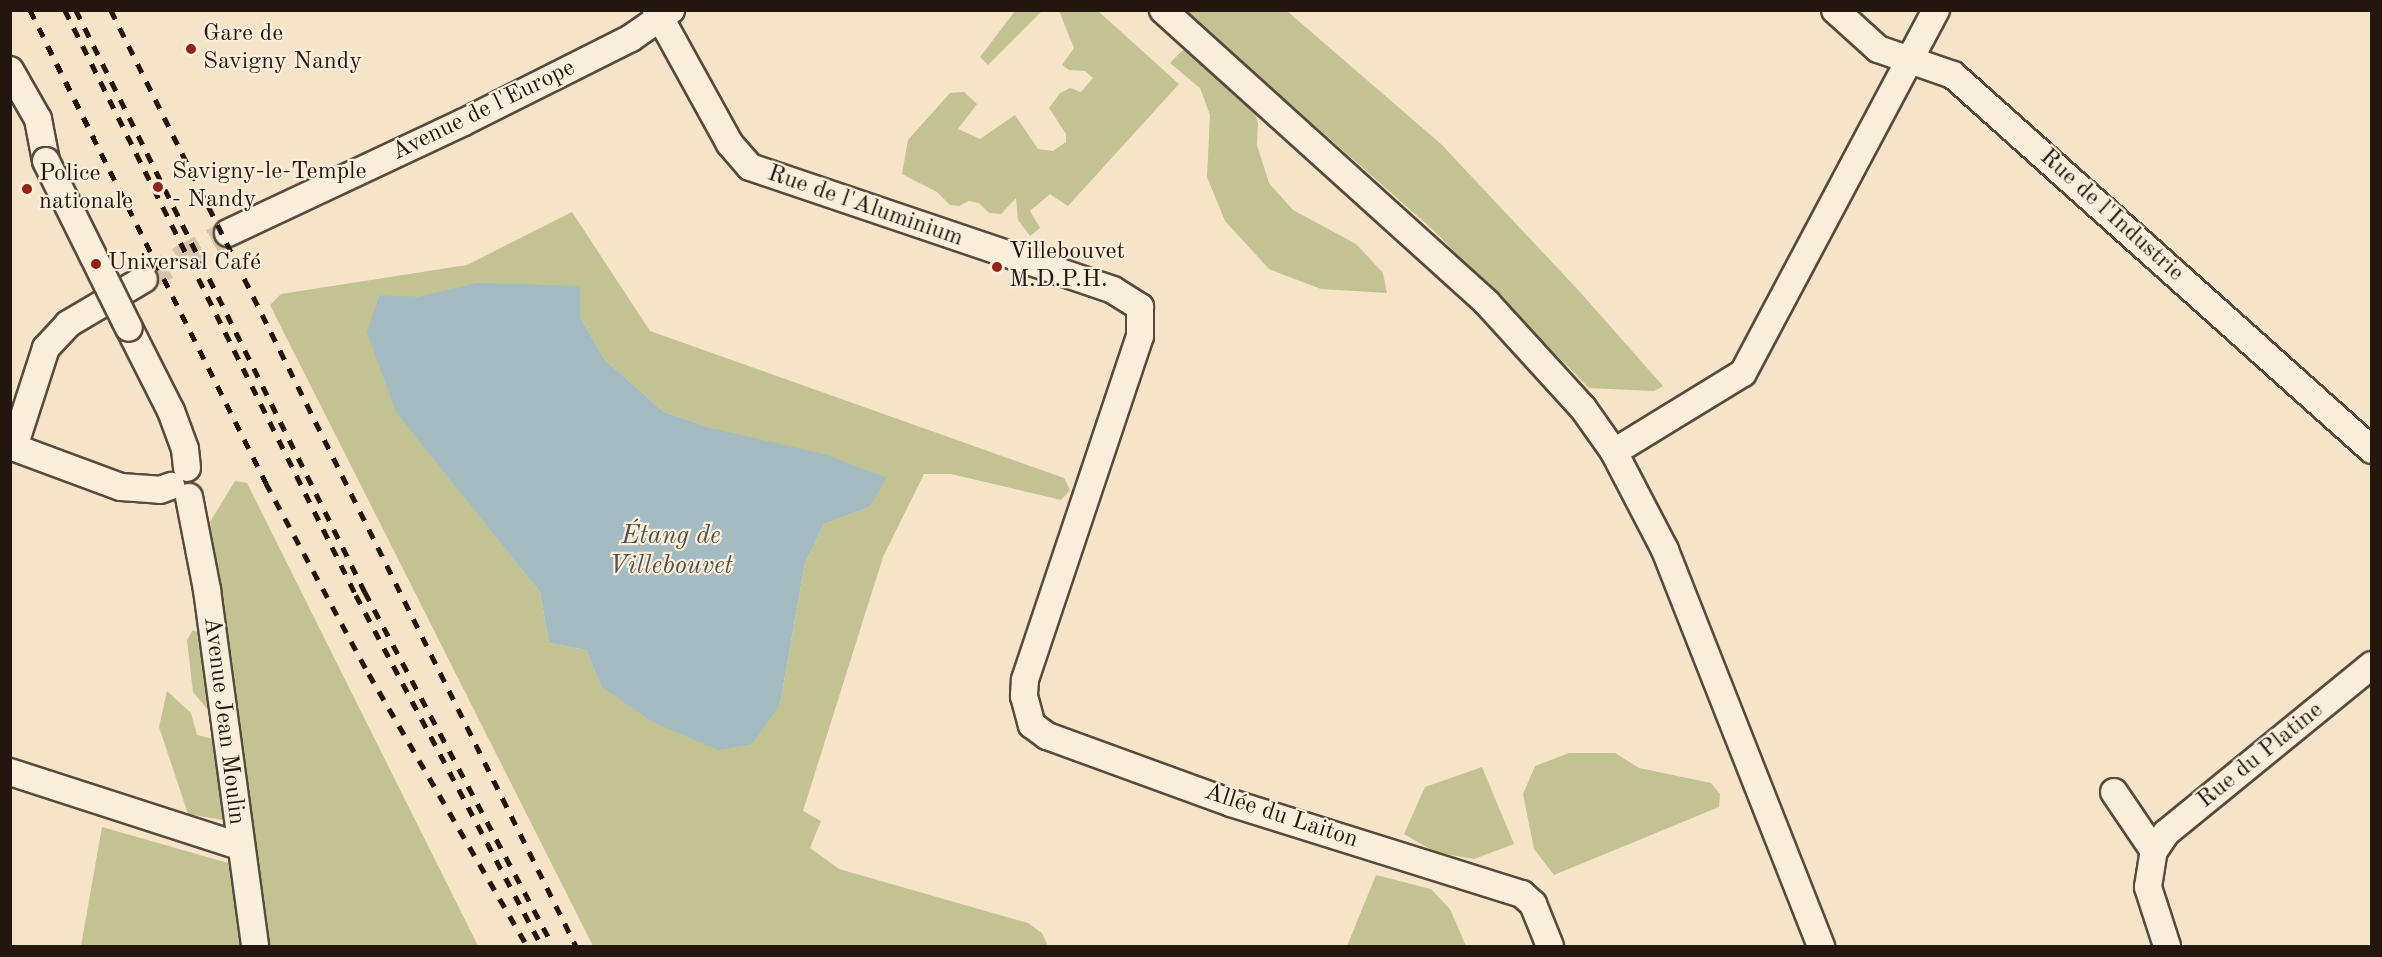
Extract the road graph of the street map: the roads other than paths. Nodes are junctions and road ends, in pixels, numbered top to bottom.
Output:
1 (1163, 10) edge
2 (1835, 10) edge
3 (1936, 10) edge
4 (662, 14) edge
5 (1910, 60) junction
6 (10, 70) edge
7 (228, 233) tunnel mouth
8 (144, 279) tunnel mouth
9 (12, 446) edge
10 (2372, 450) edge
11 (1614, 452) junction
12 (182, 484) junction
13 (2372, 665) edge
14 (1025, 680) joint
15 (10, 772) edge
16 (2114, 792) dead end
17 (239, 846) junction
18 (2154, 851) junction
19 (255, 946) edge
20 (1550, 946) edge
21 (1821, 946) edge
22 (2167, 946) edge

1 - 11 street
2 - 5 street, Rue de l'Industrie
3 - 5 street
4 - 7 street, Avenue de l'Europe
4 - 14 street, Rue de l'Aluminium
5 - 10 street, Rue de l'Industrie
5 - 11 street
6 - 12 street, Avenue Jean Moulin, bridge
8 - 9 street
9 - 12 street
11 - 21 street
12 - 17 street, Avenue Jean Moulin
13 - 18 street, Rue du Platine
14 - 20 street, Allée du Laiton
15 - 17 street
16 - 18 street
17 - 19 street, Avenue Jean Moulin
18 - 22 street

